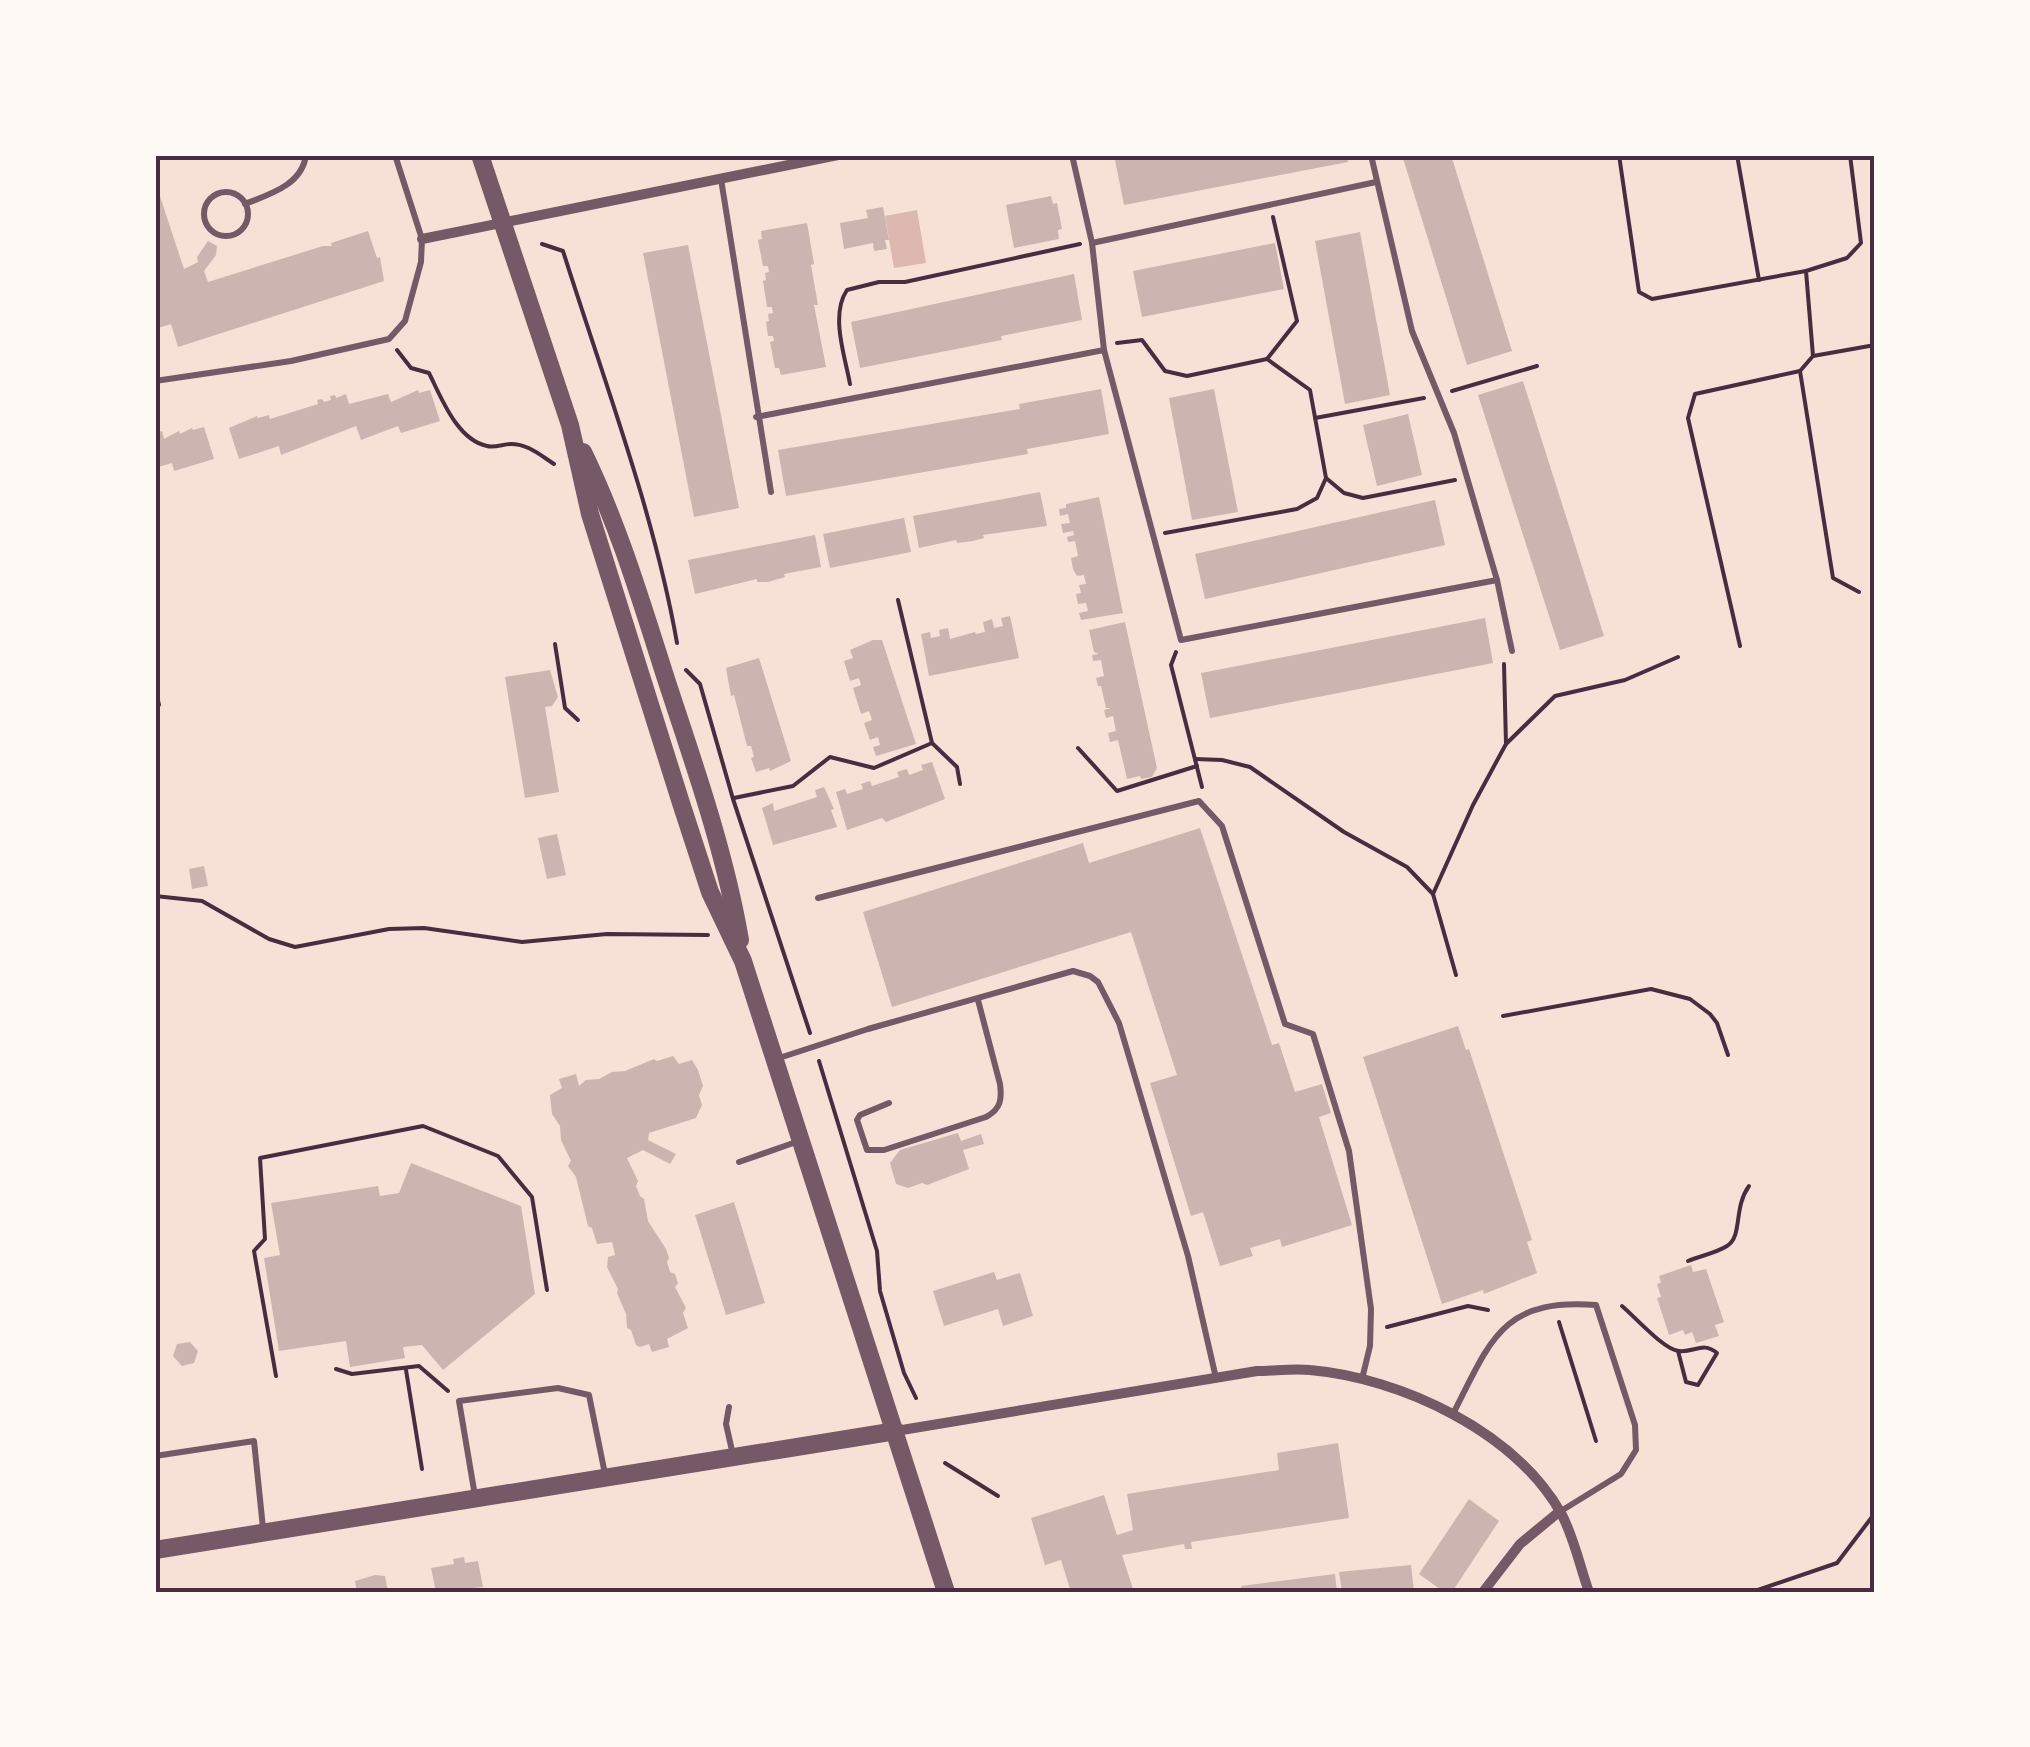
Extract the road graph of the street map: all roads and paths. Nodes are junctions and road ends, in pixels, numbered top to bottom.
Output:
1 (306, 155) edge
2 (395, 155) edge
3 (480, 155) edge
4 (838, 155) edge
5 (1072, 155) edge
6 (1370, 155) edge
7 (1619, 155) edge
8 (1737, 155) edge
9 (1850, 155) edge
10 (721, 179) junction
11 (1376, 182) junction
12 (245, 204) junction
13 (1270, 205) junction
14 (501, 222) junction
15 (422, 239) junction
16 (1092, 243) junction
17 (542, 244) dead end
18 (1806, 271) junction
19 (1759, 280) junction
20 (389, 339) junction
21 (1875, 345) edge
22 (1104, 350) junction
23 (1813, 356) junction
24 (1268, 359) junction
25 (1800, 372) junction
26 (155, 381) edge
27 (853, 398) junction
28 (756, 417) junction
29 (554, 464) dead end
30 (1467, 477) junction
31 (1326, 478) junction
32 (770, 492) dead end
33 (1151, 535) junction
34 (1496, 580) junction
35 (1859, 592) dead end
36 (898, 600) dead end
37 (1181, 640) junction
38 (555, 644) dead end
39 (1740, 646) dead end
40 (1512, 651) joint
41 (1678, 658) dead end
42 (155, 686) edge
43 (158, 705) dead end
44 (578, 720) dead end
45 (932, 743) junction
46 (1506, 744) junction
47 (1078, 748) dead end
48 (1194, 759) junction
49 (1197, 766) junction
50 (960, 784) dead end
51 (733, 798) junction
52 (1198, 802) junction
53 (1433, 894) junction
54 (155, 896) edge
55 (818, 898) dead end
56 (708, 935) dead end
57 (1456, 975) dead end
58 (978, 1000) junction
59 (1503, 1016) dead end
60 (815, 1046) junction
61 (1728, 1055) dead end
62 (775, 1060) junction
63 (889, 1103) dead end
64 (800, 1140) junction
65 (739, 1162) dead end
66 (1750, 1186) dead end
67 (1688, 1261) dead end
68 (547, 1290) dead end
69 (1622, 1306) dead end
70 (1488, 1310) dead end
71 (1558, 1322) dead end
72 (1371, 1328) junction
73 (1678, 1351) junction
74 (406, 1368) junction
75 (336, 1369) dead end
76 (276, 1376) dead end
77 (1216, 1378) junction
78 (1362, 1379) junction
79 (916, 1398) dead end
80 (459, 1401) junction
81 (728, 1407) dead end
82 (1454, 1412) junction
83 (896, 1431) junction
84 (1596, 1440) dead end
85 (155, 1456) edge
86 (733, 1456) junction
87 (945, 1463) dead end
88 (422, 1468) dead end
89 (606, 1475) junction
90 (998, 1496) dead end
91 (476, 1498) junction
92 (1560, 1511) junction
93 (1875, 1513) edge
94 (264, 1534) junction
95 (155, 1550) edge
96 (946, 1592) edge
97 (1483, 1592) edge
98 (1590, 1592) edge
99 (1752, 1592) edge

1 - 12 lane
2 - 15 lane
3 - 14 street
4 - 10 street
5 - 16 lane
6 - 11 lane
7 - 19 path
8 - 19 path
9 - 18 path
10 - 14 street
10 - 28 lane
11 - 13 lane
11 - 30 lane
12 - 12 lane
13 - 16 lane
13 - 24 path
14 - 15 street
14 - 62 street
15 - 20 lane
16 - 22 lane
16 - 27 path
17 - 51 path
18 - 19 path
18 - 23 path
20 - 26 lane
20 - 29 path
21 - 23 path
22 - 24 path
22 - 27 lane
22 - 33 lane
23 - 25 path
24 - 31 path
25 - 35 path
25 - 39 path
27 - 28 lane
28 - 32 lane
30 - 31 path
30 - 34 lane
31 - 33 path
33 - 37 lane
34 - 37 lane
34 - 40 lane
36 - 45 path
37 - 48 path
38 - 44 path
40 - 46 path
41 - 46 path
42 - 43 path
45 - 50 path
45 - 51 path
46 - 53 path
47 - 49 path
48 - 49 path
48 - 53 path
49 - 52 path
51 - 60 path
52 - 55 lane
52 - 72 lane
53 - 57 path
54 - 56 path
58 - 60 lane
58 - 63 lane
58 - 77 lane
59 - 61 path
60 - 62 lane
60 - 79 path
62 - 64 street
64 - 65 lane
64 - 83 street
66 - 67 path
68 - 76 path
69 - 73 path
70 - 72 path
71 - 84 path
72 - 78 lane
73 - 73 path
74 - 75 path
74 - 80 path
74 - 88 path
77 - 78 street
77 - 83 street
78 - 82 street
80 - 89 lane
80 - 91 lane
81 - 86 lane
82 - 92 street
82 - 92 lane
83 - 86 street
83 - 96 street
85 - 94 lane
86 - 89 street
87 - 90 path
89 - 91 street
91 - 94 street
92 - 97 street
92 - 98 street
93 - 99 path
94 - 95 street

